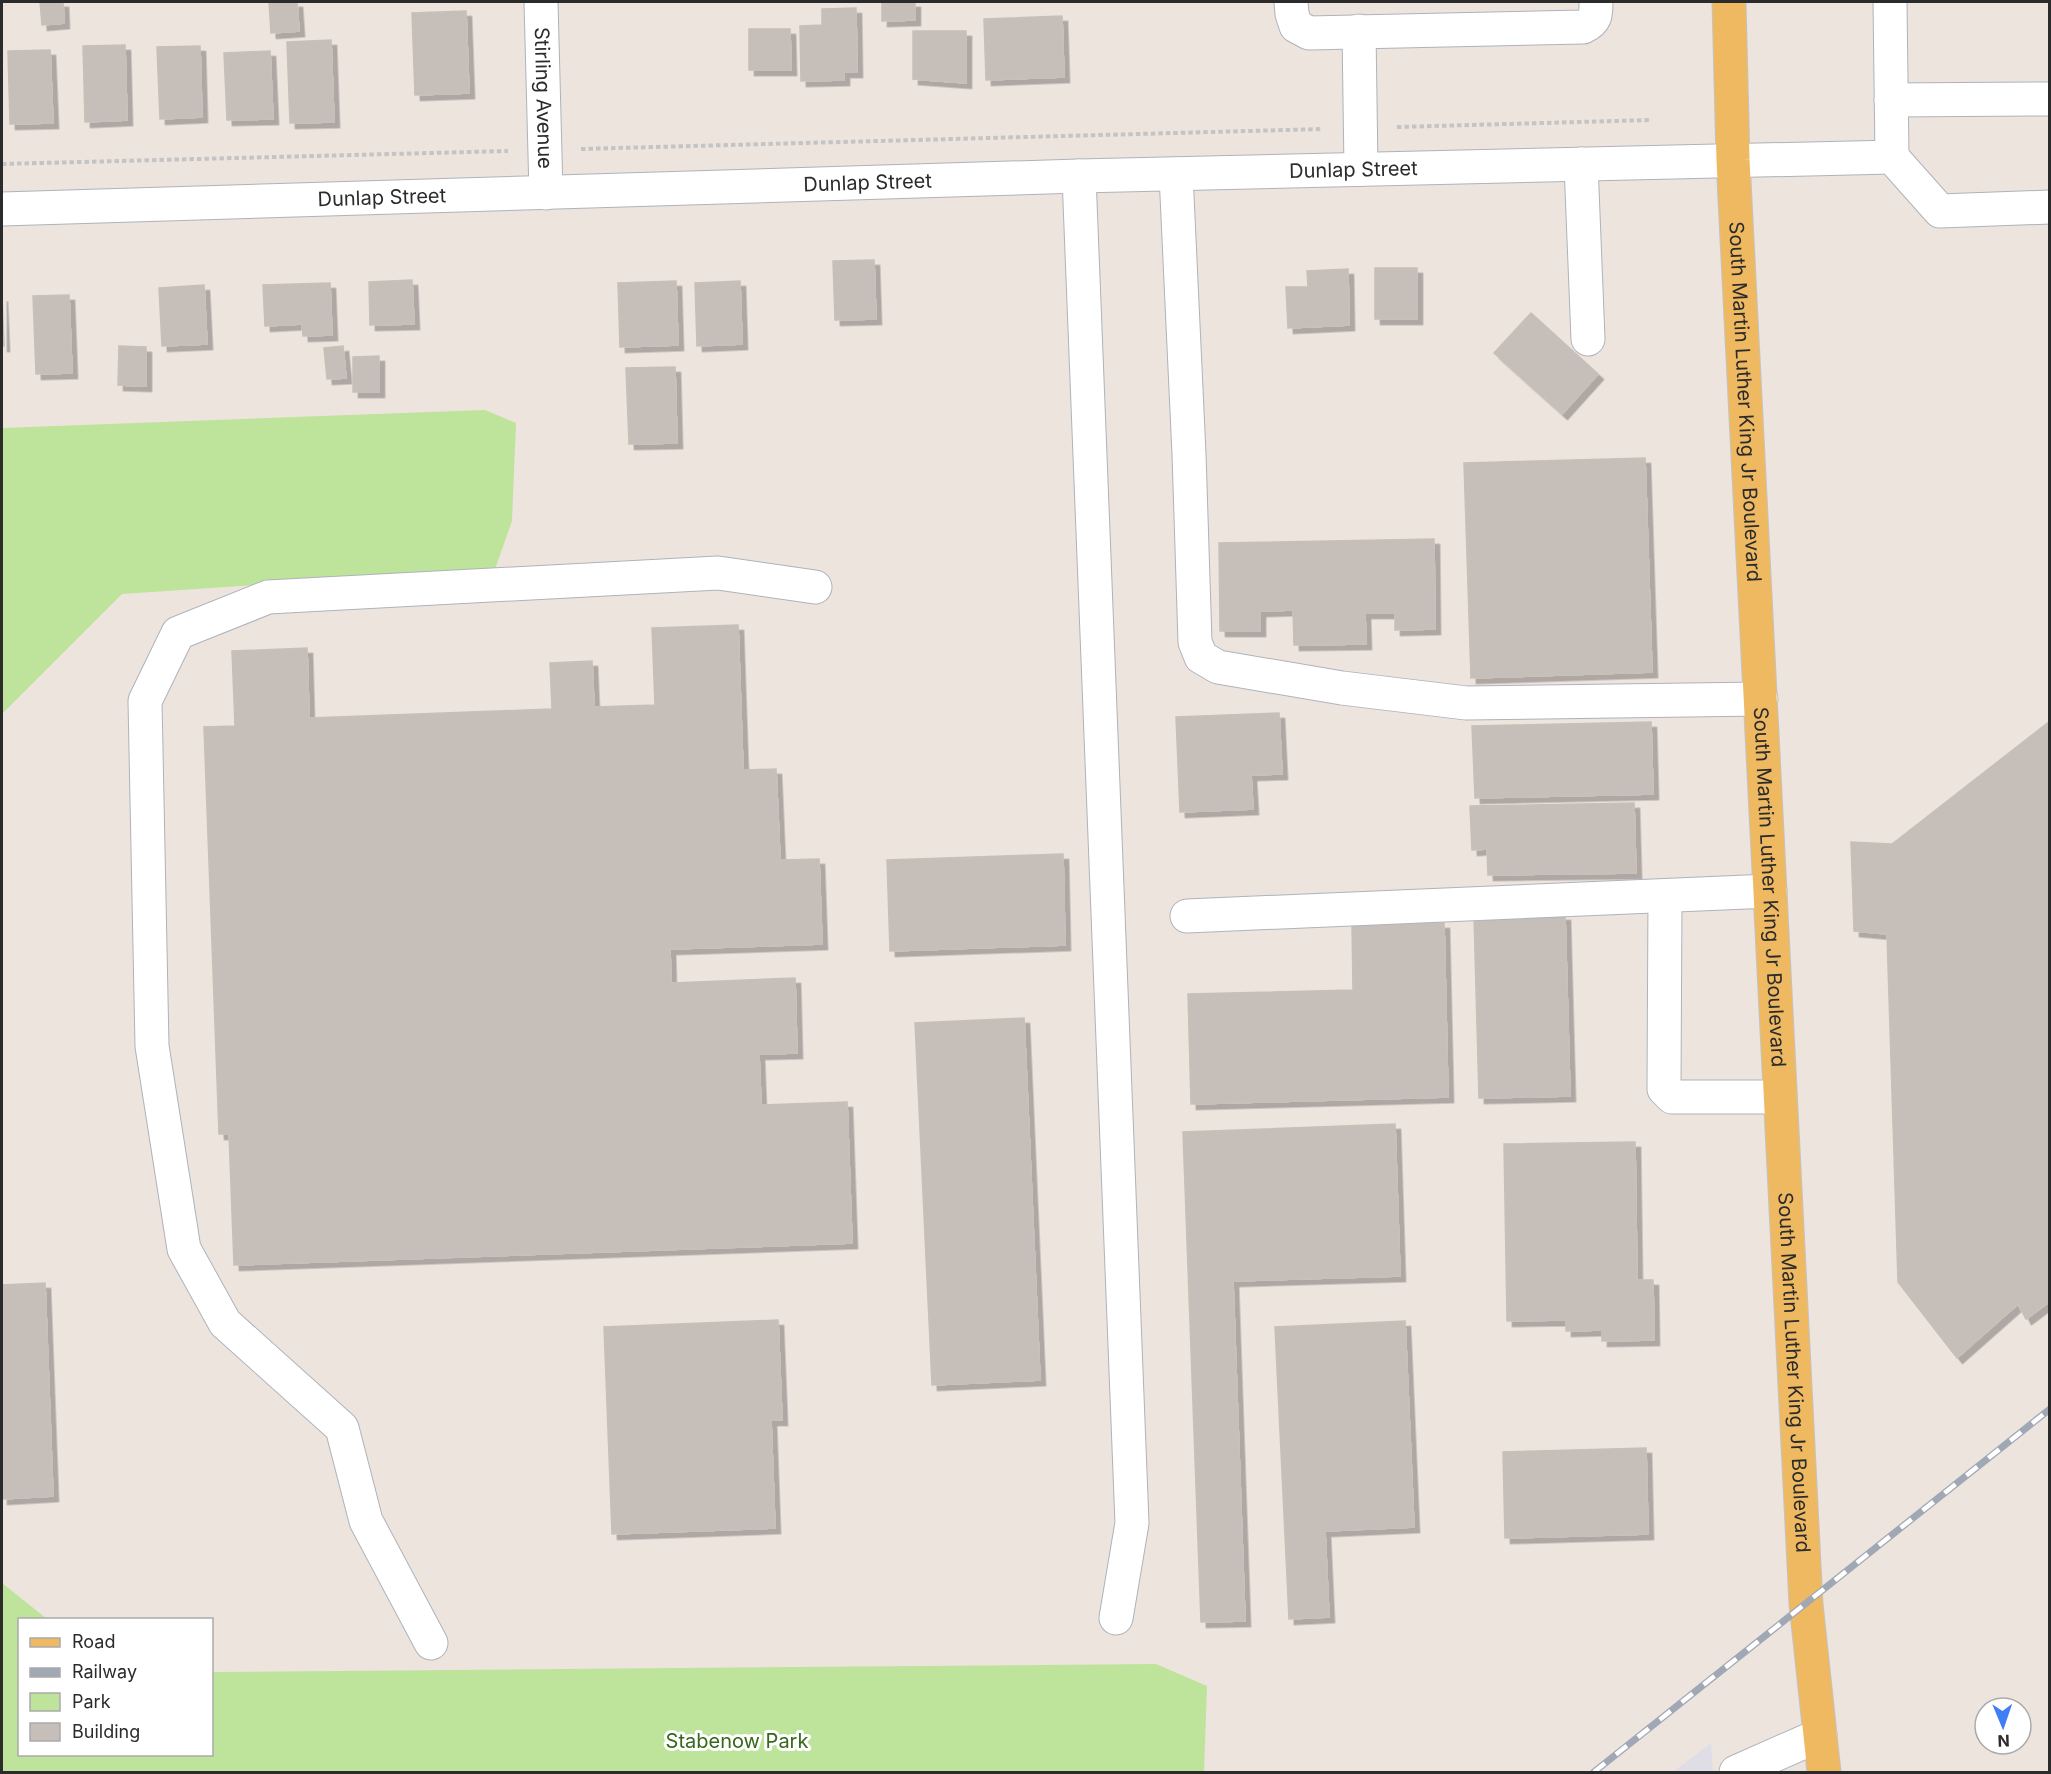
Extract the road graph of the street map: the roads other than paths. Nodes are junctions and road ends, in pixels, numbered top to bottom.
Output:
1 (541, 2) edge
2 (1291, 2) edge
3 (1596, 2) edge
4 (1729, 2) edge
5 (1890, 2) edge
6 (1359, 32) junction
7 (2049, 99) edge
8 (1892, 100) junction
9 (1892, 157) junction
10 (1733, 160) junction
11 (1581, 164) junction
12 (1361, 169) junction
13 (1176, 174) junction
14 (1079, 176) junction
15 (546, 193) junction
16 (2049, 207) edge
17 (2, 209) edge
18 (1588, 339) dead end
19 (814, 587) dead end
20 (1761, 699) junction
21 (1770, 891) junction
22 (1665, 896) junction
23 (1187, 916) dead end
24 (1780, 1097) junction
25 (1116, 1617) dead end
26 (431, 1643) dead end
27 (1820, 1735) junction
28 (1736, 1773) edge
29 (1824, 1773) edge

1 - 15 street, Stirling Avenue
2 - 6 street
3 - 6 street
4 - 10 main road, South Martin Luther King Jr Boulevard
5 - 8 street
6 - 12 street
7 - 8 street
8 - 9 street
9 - 10 street, Dunlap Street
9 - 16 street
10 - 11 street, Dunlap Street
10 - 20 main road, South Martin Luther King Jr Boulevard
11 - 12 street, Dunlap Street
11 - 18 street
12 - 13 street, Dunlap Street
13 - 14 street, Dunlap Street
13 - 20 street
14 - 15 street, Dunlap Street
14 - 25 street
15 - 17 street, Dunlap Street
19 - 26 street
20 - 21 main road, South Martin Luther King Jr Boulevard
21 - 22 street
21 - 24 main road, South Martin Luther King Jr Boulevard
22 - 23 street
22 - 24 street
24 - 27 main road, South Martin Luther King Jr Boulevard
27 - 28 street
27 - 29 main road, South Martin Luther King Jr Boulevard

